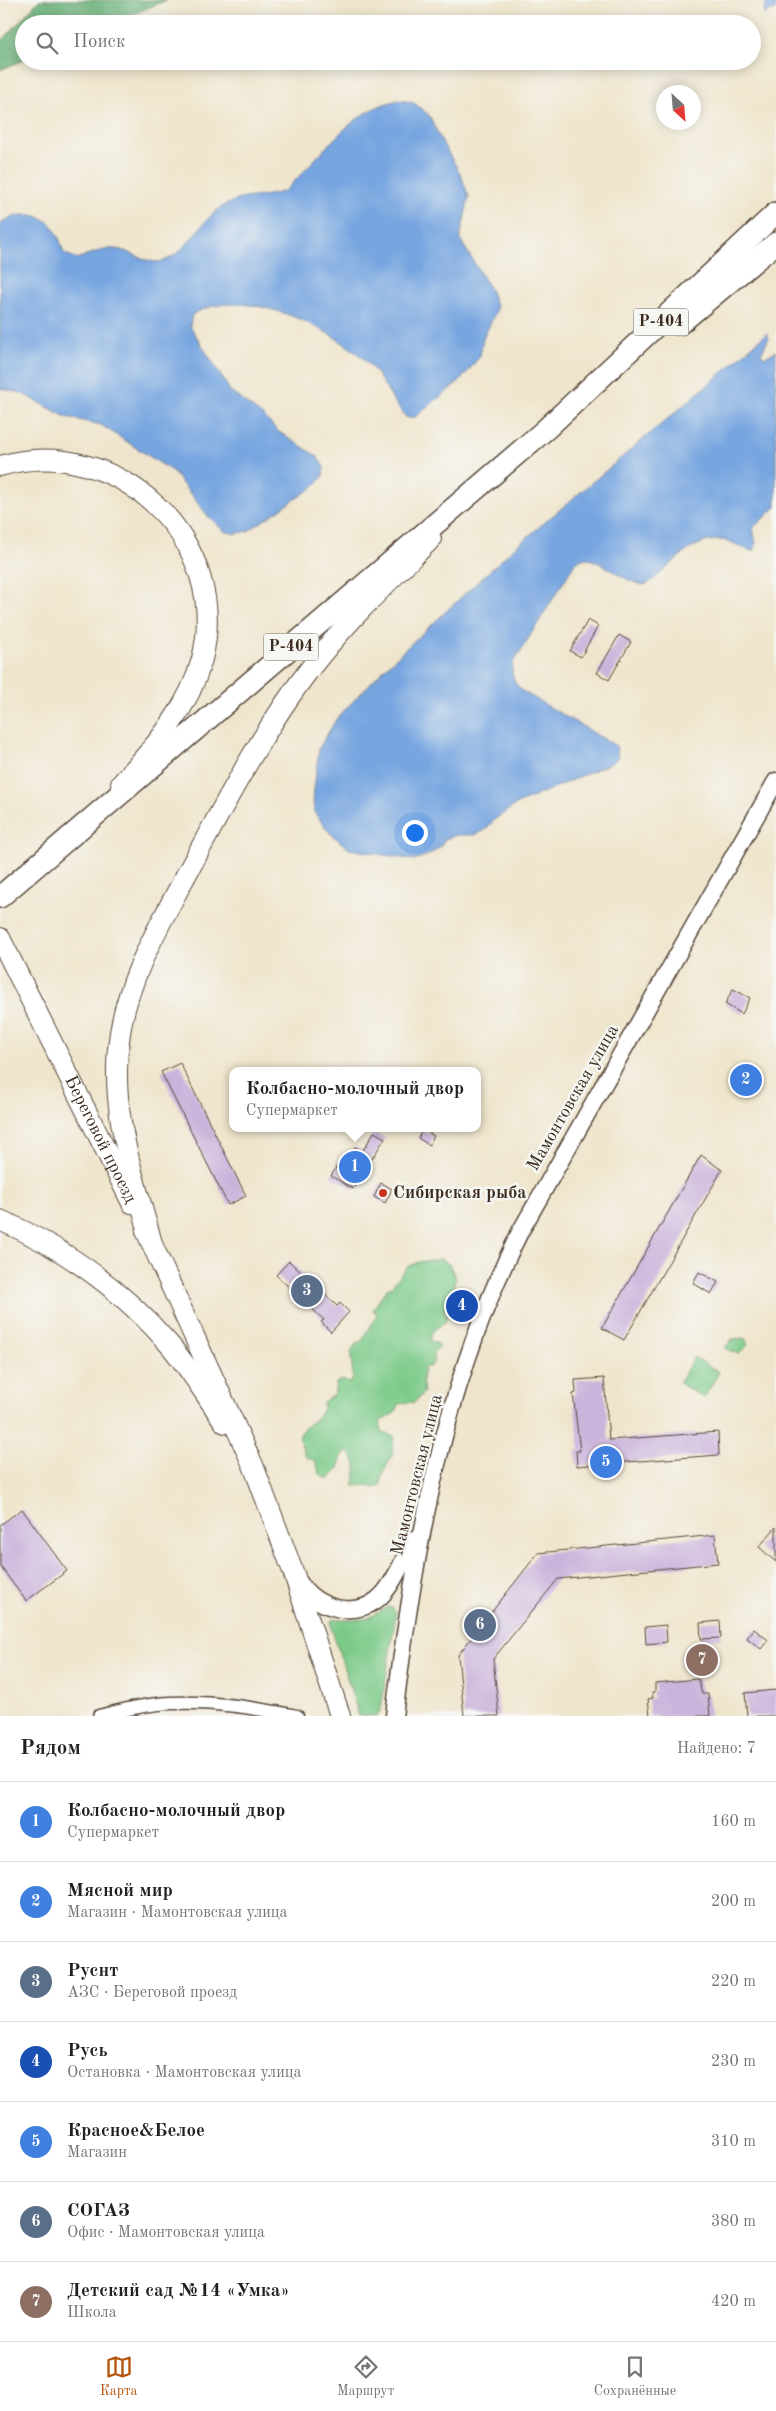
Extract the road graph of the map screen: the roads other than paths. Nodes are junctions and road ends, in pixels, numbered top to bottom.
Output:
1 (776, 213) edge
2 (776, 243) edge
3 (546, 429) junction
4 (0, 466) edge
5 (502, 468) junction
6 (776, 781) edge
7 (81, 827) junction
8 (0, 897) edge
9 (0, 938) edge
10 (0, 1220) edge
11 (152, 1244) junction
12 (253, 1465) junction
13 (424, 1521) junction
14 (294, 1574) junction
15 (99, 1716) edge
16 (297, 1716) edge
17 (340, 1716) edge
18 (394, 1716) edge

1 - 3 highway, Р-404
2 - 3 highway, Р-404
3 - 5 highway, Р-404
4 - 7 main road
5 - 7 highway, Р-404
5 - 11 main road
6 - 13 street, Мамонтовская улица
7 - 8 highway, Р-404
9 - 11 main road, Береговой проезд
10 - 12 main road
11 - 12 main road, Береговой проезд
12 - 14 main road
13 - 14 street
13 - 18 street, Мамонтовская улица
14 - 17 main road
15 - 16 street

